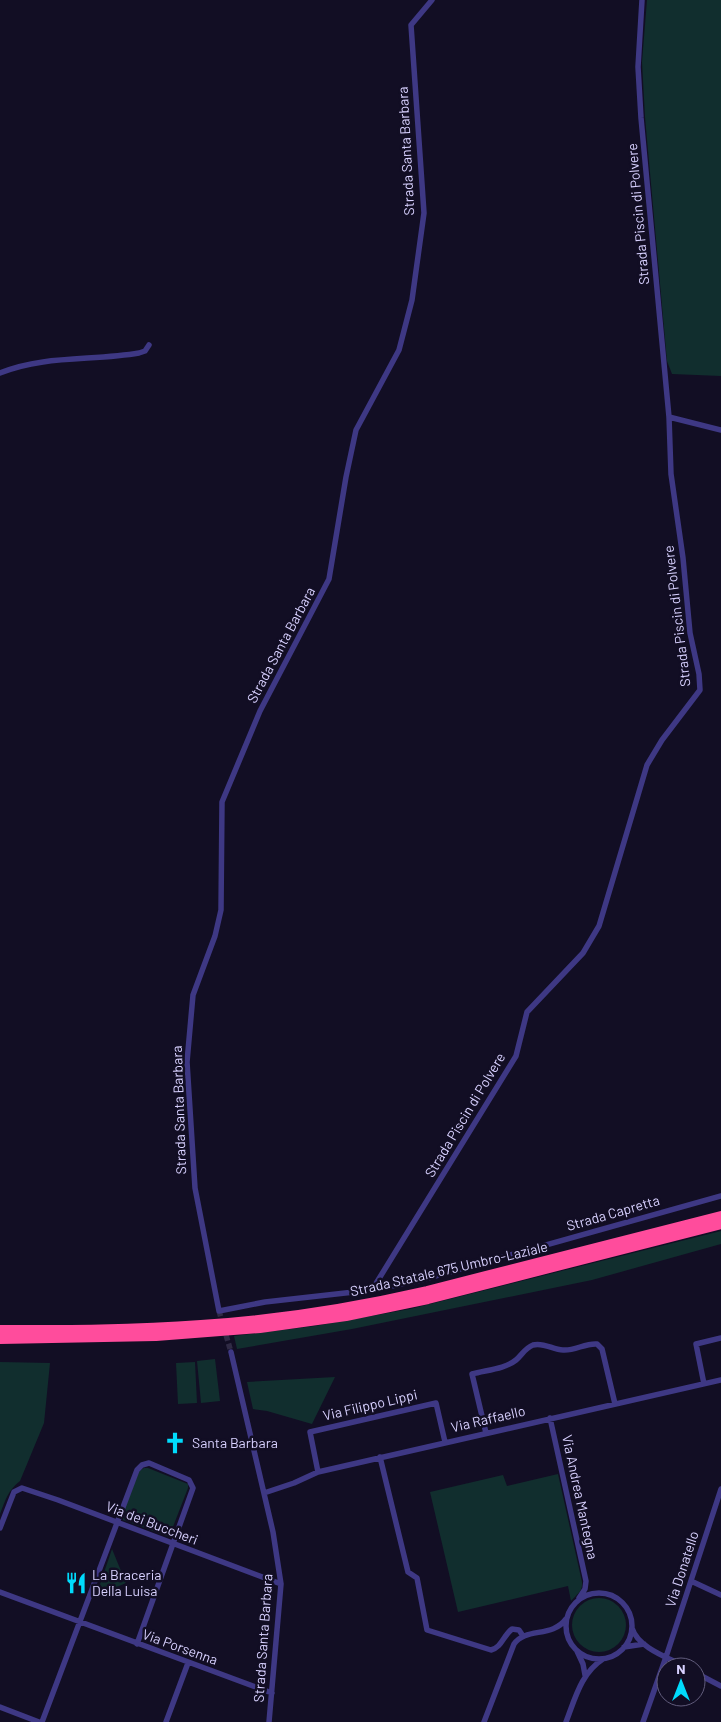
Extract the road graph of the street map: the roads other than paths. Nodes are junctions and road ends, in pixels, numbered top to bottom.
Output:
1 (432, 0) edge
2 (642, 0) edge
3 (149, 345) dead end
4 (0, 373) edge
5 (669, 417) junction
6 (721, 430) edge
7 (721, 1196) edge
8 (721, 1216) edge
9 (721, 1224) edge
10 (372, 1290) junction
11 (219, 1311) joint
12 (0, 1330) edge
13 (721, 1338) edge
14 (0, 1339) edge
15 (231, 1352) tunnel mouth
16 (721, 1380) edge
17 (704, 1384) junction
18 (616, 1404) junction
19 (550, 1418) junction
20 (486, 1433) junction
21 (445, 1442) junction
22 (380, 1457) junction
23 (318, 1472) junction
24 (721, 1489) edge
25 (264, 1493) junction
26 (116, 1523) junction
27 (0, 1528) edge
28 (173, 1544) junction
29 (586, 1581) junction
30 (691, 1581) junction
31 (281, 1584) junction
32 (0, 1592) edge
33 (600, 1593) junction
34 (721, 1595) edge
35 (578, 1600) junction
36 (566, 1619) junction
37 (80, 1622) junction
38 (632, 1626) junction
39 (551, 1630) junction
40 (523, 1636) junction
41 (570, 1641) junction
42 (137, 1644) junction
43 (644, 1644) junction
44 (624, 1647) junction
45 (576, 1650) junction
46 (666, 1657) joint
47 (603, 1658) junction
48 (188, 1663) junction
49 (585, 1675) junction
50 (706, 1678) edge
51 (656, 1685) edge
52 (721, 1686) edge
53 (272, 1694) junction
54 (0, 1708) edge
55 (40, 1722) edge
56 (166, 1722) edge
57 (269, 1722) edge
58 (484, 1722) edge
59 (566, 1722) edge
60 (643, 1722) edge

1 - 11 street, Strada Santa Barbara
2 - 5 street, Strada Piscin di Polvere
3 - 4 street
5 - 6 street
5 - 10 street, Strada Piscin di Polvere
7 - 10 street, Strada Capretta
8 - 12 highway, Strada Statale 675 Umbro-Laziale
9 - 14 highway, Strada Statale 675 Umbro-Laziale
10 - 11 street, Strada Capretta
13 - 17 street
15 - 25 street, Strada Santa Barbara
16 - 17 street, Via Raffaello
17 - 18 street, Via Raffaello
18 - 19 street, Via Raffaello
18 - 20 street
19 - 20 street, Via Raffaello
19 - 29 street, Via Andrea Mantegna
20 - 21 street, Via Raffaello
21 - 22 street, Via Raffaello
21 - 23 street, Via Filippo Lippi
22 - 23 street, Via Raffaello
22 - 40 street
23 - 25 street, Via Raffaello
24 - 30 street, Via Donatello
25 - 31 street, Strada Santa Barbara
26 - 27 street, Via dei Buccheri
26 - 28 street, Via dei Buccheri
26 - 28 street
26 - 37 street
28 - 31 street, Via dei Buccheri
28 - 42 street
29 - 33 street, Via Andrea Mantegna
29 - 35 street, Via Andrea Mantegna
30 - 34 street
30 - 46 street, Via Donatello
31 - 53 street, Strada Santa Barbara
32 - 37 street, Via Porsenna
33 - 35 street
33 - 38 street
35 - 36 street
36 - 39 street
36 - 41 street
37 - 42 street, Via Porsenna
37 - 55 street
38 - 43 street
38 - 44 street
39 - 40 street
39 - 41 street
40 - 58 street
41 - 45 street
42 - 48 street, Via Porsenna
43 - 44 street
43 - 46 street
44 - 47 street
45 - 47 street
45 - 49 street
47 - 49 street
48 - 53 street, Via Porsenna
48 - 56 street
49 - 59 street
50 - 52 street
51 - 60 street, Via Donatello
53 - 57 street, Strada Santa Barbara
54 - 55 street

